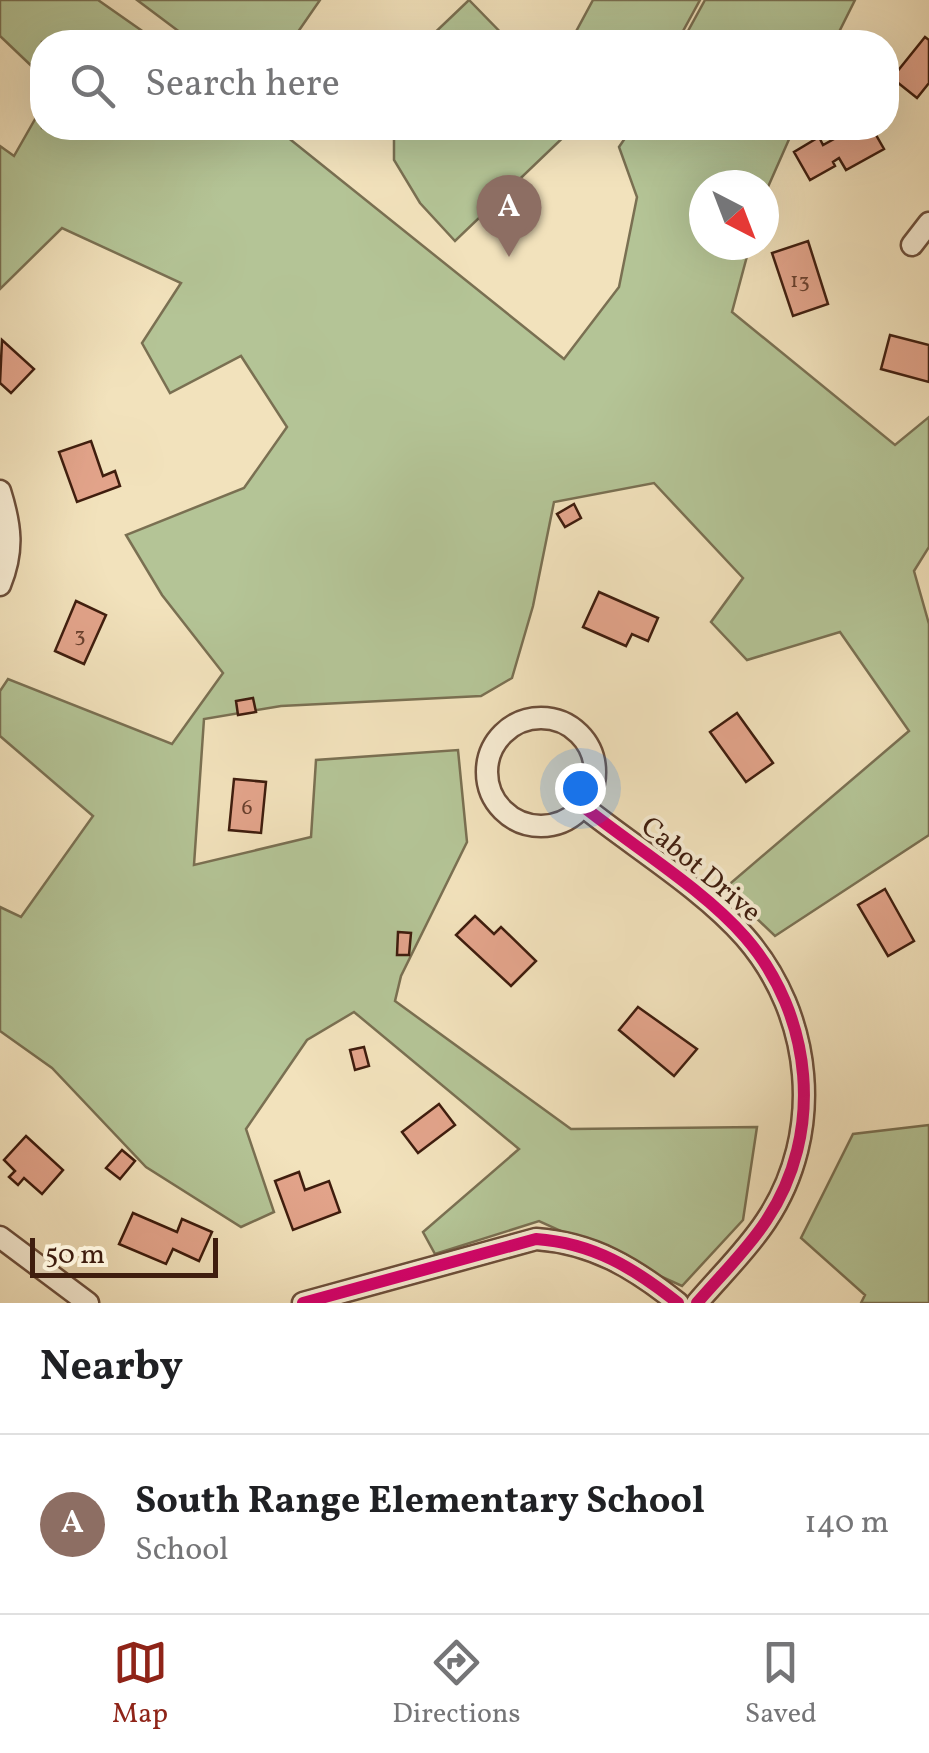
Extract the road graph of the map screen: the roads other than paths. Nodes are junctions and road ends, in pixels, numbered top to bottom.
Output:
1 (929, 223) edge
2 (912, 245) dead end
3 (0, 492) edge
4 (0, 585) edge
5 (584, 807) junction
6 (0, 1237) edge
7 (317, 1301) edge
8 (88, 1303) edge
9 (678, 1303) edge
10 (697, 1303) edge

1 - 2 street
3 - 4 street
5 - 5 street
5 - 10 street, Cabot Drive
6 - 8 street
7 - 9 street

